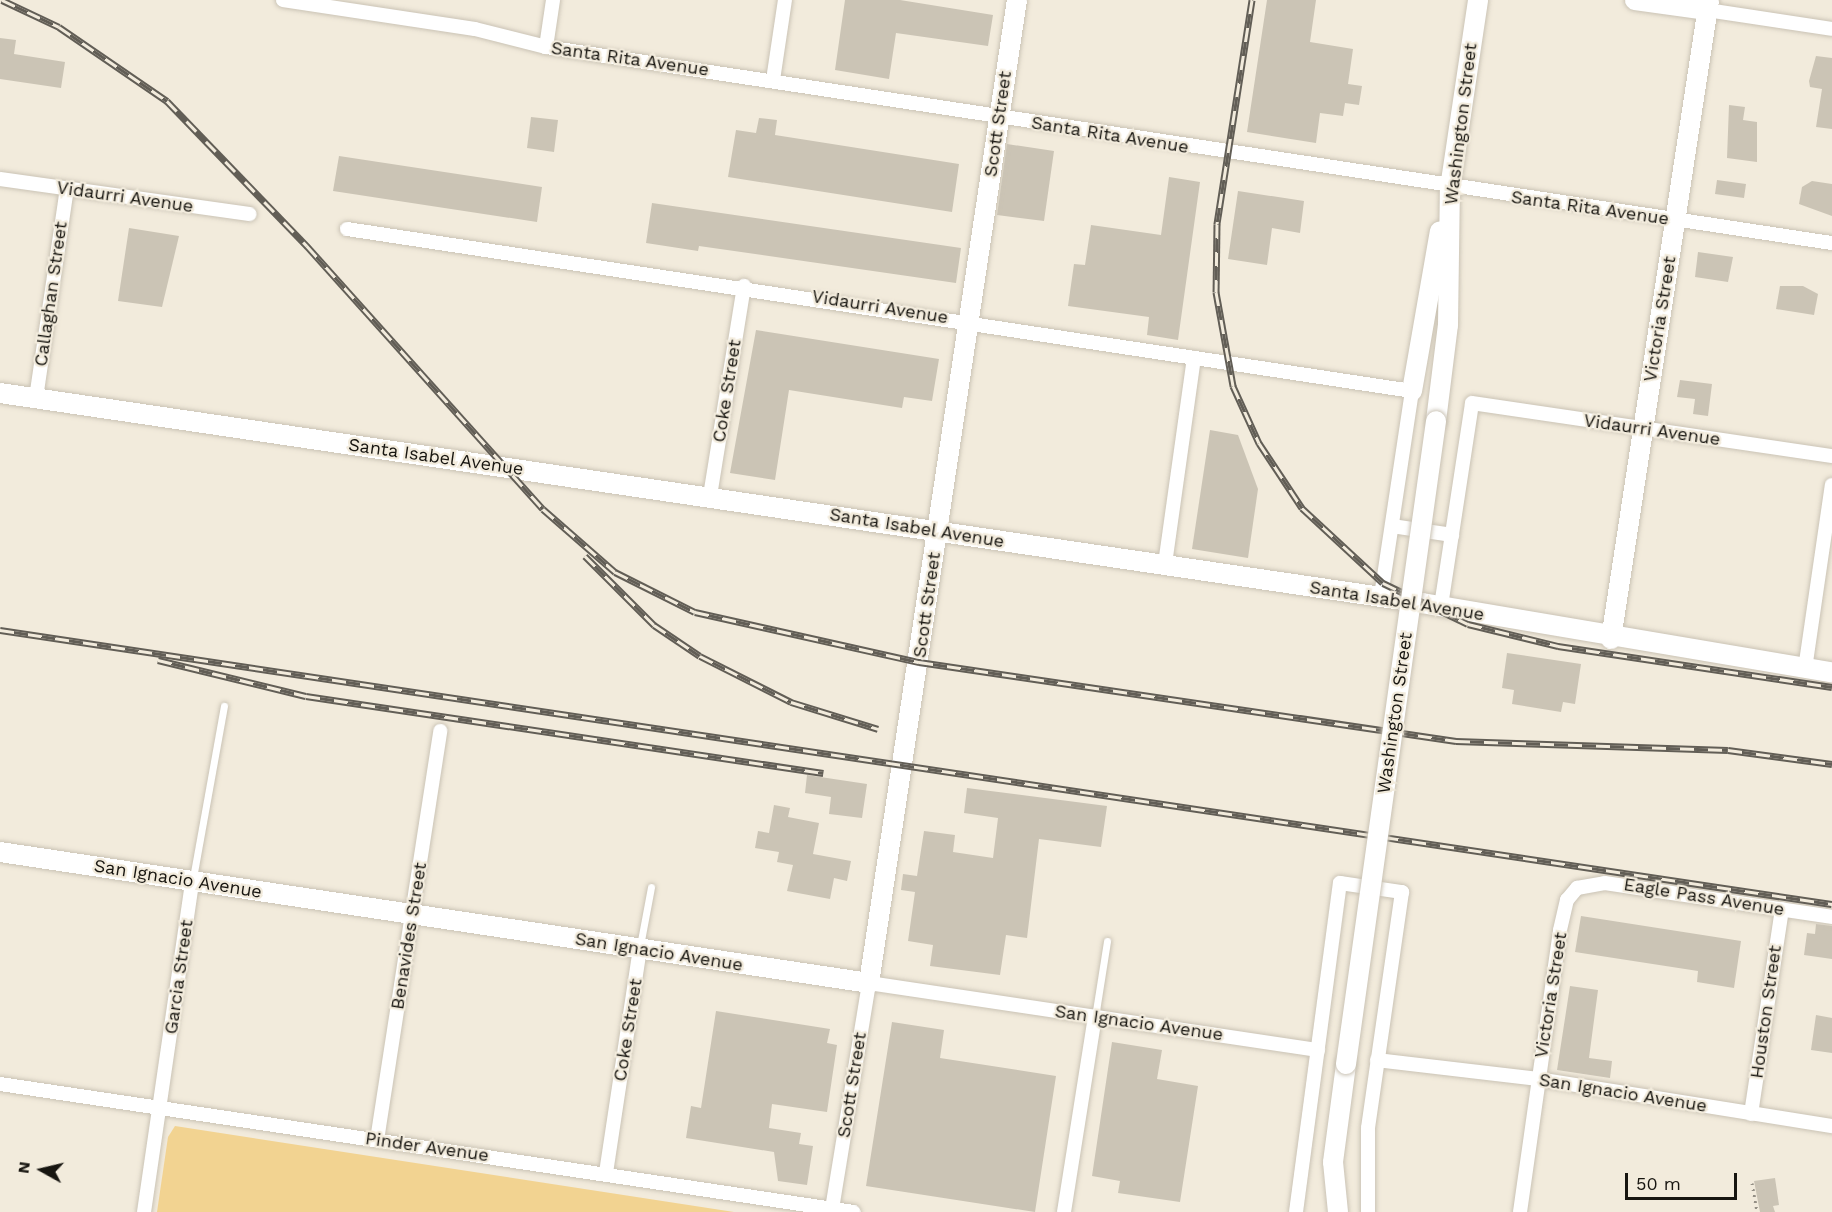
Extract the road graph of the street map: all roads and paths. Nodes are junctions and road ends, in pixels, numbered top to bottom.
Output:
1 (283, 0) edge
2 (553, 0) edge
3 (785, 0) edge
4 (1017, 0) edge
5 (1478, 0) edge
6 (1635, 0) edge
7 (321, 3) edge
8 (1708, 5) edge
9 (1832, 29) edge
10 (546, 47) junction
11 (773, 80) junction
12 (999, 117) junction
13 (0, 179) edge
14 (1450, 188) junction
15 (67, 189) junction
16 (250, 214) dead end
17 (1675, 220) junction
18 (347, 229) dead end
19 (1832, 243) edge
20 (744, 286) junction
21 (970, 321) junction
22 (1194, 358) junction
23 (1412, 391) junction
24 (0, 393) edge
25 (36, 398) junction
26 (1642, 430) junction
27 (1832, 456) edge
28 (1832, 485) edge
29 (710, 496) junction
30 (1392, 526) junction
31 (938, 532) junction
32 (1452, 535) junction
33 (1164, 564) junction
34 (1381, 597) junction
35 (1441, 606) junction
36 (1611, 639) junction
37 (1806, 669) junction
38 (1832, 672) edge
39 (224, 706) dead end
40 (440, 731) dead end
41 (0, 852) edge
42 (192, 882) junction
43 (651, 887) dead end
44 (1577, 888) joint
45 (1782, 909) junction
46 (414, 914) junction
47 (1832, 917) edge
48 (1107, 941) dead end
49 (640, 949) junction
50 (869, 983) junction
51 (1095, 1017) junction
52 (1318, 1050) junction
53 (1377, 1060) junction
54 (1538, 1079) junction
55 (0, 1084) edge
56 (159, 1108) junction
57 (1751, 1114) junction
58 (1832, 1126) edge
59 (377, 1140) junction
60 (606, 1173) junction
61 (1752, 1183) dead end
62 (832, 1209) junction
63 (144, 1212) edge
64 (854, 1212) edge
65 (1064, 1212) edge
66 (1296, 1212) edge
67 (1338, 1212) edge
68 (1368, 1212) edge
69 (1520, 1212) edge
70 (1757, 1212) edge

1 - 7 street, Santa Rita Avenue
2 - 10 street
3 - 11 street
4 - 12 main road, Scott Street
5 - 14 main road, Washington Street
6 - 8 main road
7 - 10 street, Santa Rita Avenue
8 - 9 street
8 - 17 main road, Victoria Street
10 - 11 street, Santa Rita Avenue
11 - 12 street, Santa Rita Avenue
12 - 14 street, Santa Rita Avenue
12 - 21 main road, Scott Street
13 - 15 street, Vidaurri Avenue
14 - 17 street, Santa Rita Avenue
14 - 23 main road
14 - 67 main road, Washington Street, bridge
15 - 16 street, Vidaurri Avenue
15 - 25 street, Callaghan Street
17 - 19 street, Santa Rita Avenue
17 - 26 main road, Victoria Street
18 - 20 street, Vidaurri Avenue
20 - 21 street, Vidaurri Avenue
20 - 29 street, Coke Street
21 - 22 street, Vidaurri Avenue
21 - 31 main road, Scott Street
22 - 23 street, Vidaurri Avenue
22 - 33 street
23 - 30 street
24 - 25 main road, Santa Isabel Avenue
25 - 29 main road, Santa Isabel Avenue
26 - 27 street, Vidaurri Avenue
26 - 32 street, Vidaurri Avenue
26 - 36 main road, Victoria Street
28 - 37 street
29 - 31 main road, Santa Isabel Avenue
30 - 32 street
30 - 34 street
31 - 33 main road, Santa Isabel Avenue
31 - 50 main road, Scott Street
32 - 35 street
33 - 34 main road, Santa Isabel Avenue
34 - 35 main road, Santa Isabel Avenue
35 - 36 main road, Santa Isabel Avenue
36 - 37 main road, Santa Isabel Avenue
37 - 38 main road, Santa Isabel Avenue
39 - 42 lane, Garcia Street
40 - 46 street, Benavides Street
41 - 42 main road, San Ignacio Avenue
42 - 46 main road, San Ignacio Avenue
42 - 56 street, Garcia Street
43 - 49 lane, Coke Street
44 - 45 street, Eagle Pass Avenue
44 - 54 street, Victoria Street
45 - 47 street, Eagle Pass Avenue
45 - 57 street, Houston Street
46 - 49 main road, San Ignacio Avenue
46 - 59 street, Benavides Street
48 - 51 lane
49 - 50 main road, San Ignacio Avenue
49 - 60 street, Coke Street
50 - 51 street, San Ignacio Avenue
50 - 62 street, Scott Street
51 - 52 street, San Ignacio Avenue
51 - 65 street
52 - 53 street
52 - 66 street
53 - 54 street, San Ignacio Avenue
53 - 68 street
54 - 57 street, San Ignacio Avenue
54 - 69 street, Victoria Street
55 - 56 street, Pinder Avenue
56 - 59 street, Pinder Avenue
56 - 63 street, Garcia Street
57 - 58 street, San Ignacio Avenue
59 - 60 street, Pinder Avenue
60 - 62 street, Pinder Avenue
61 - 70 path
62 - 64 street, Pinder Avenue

